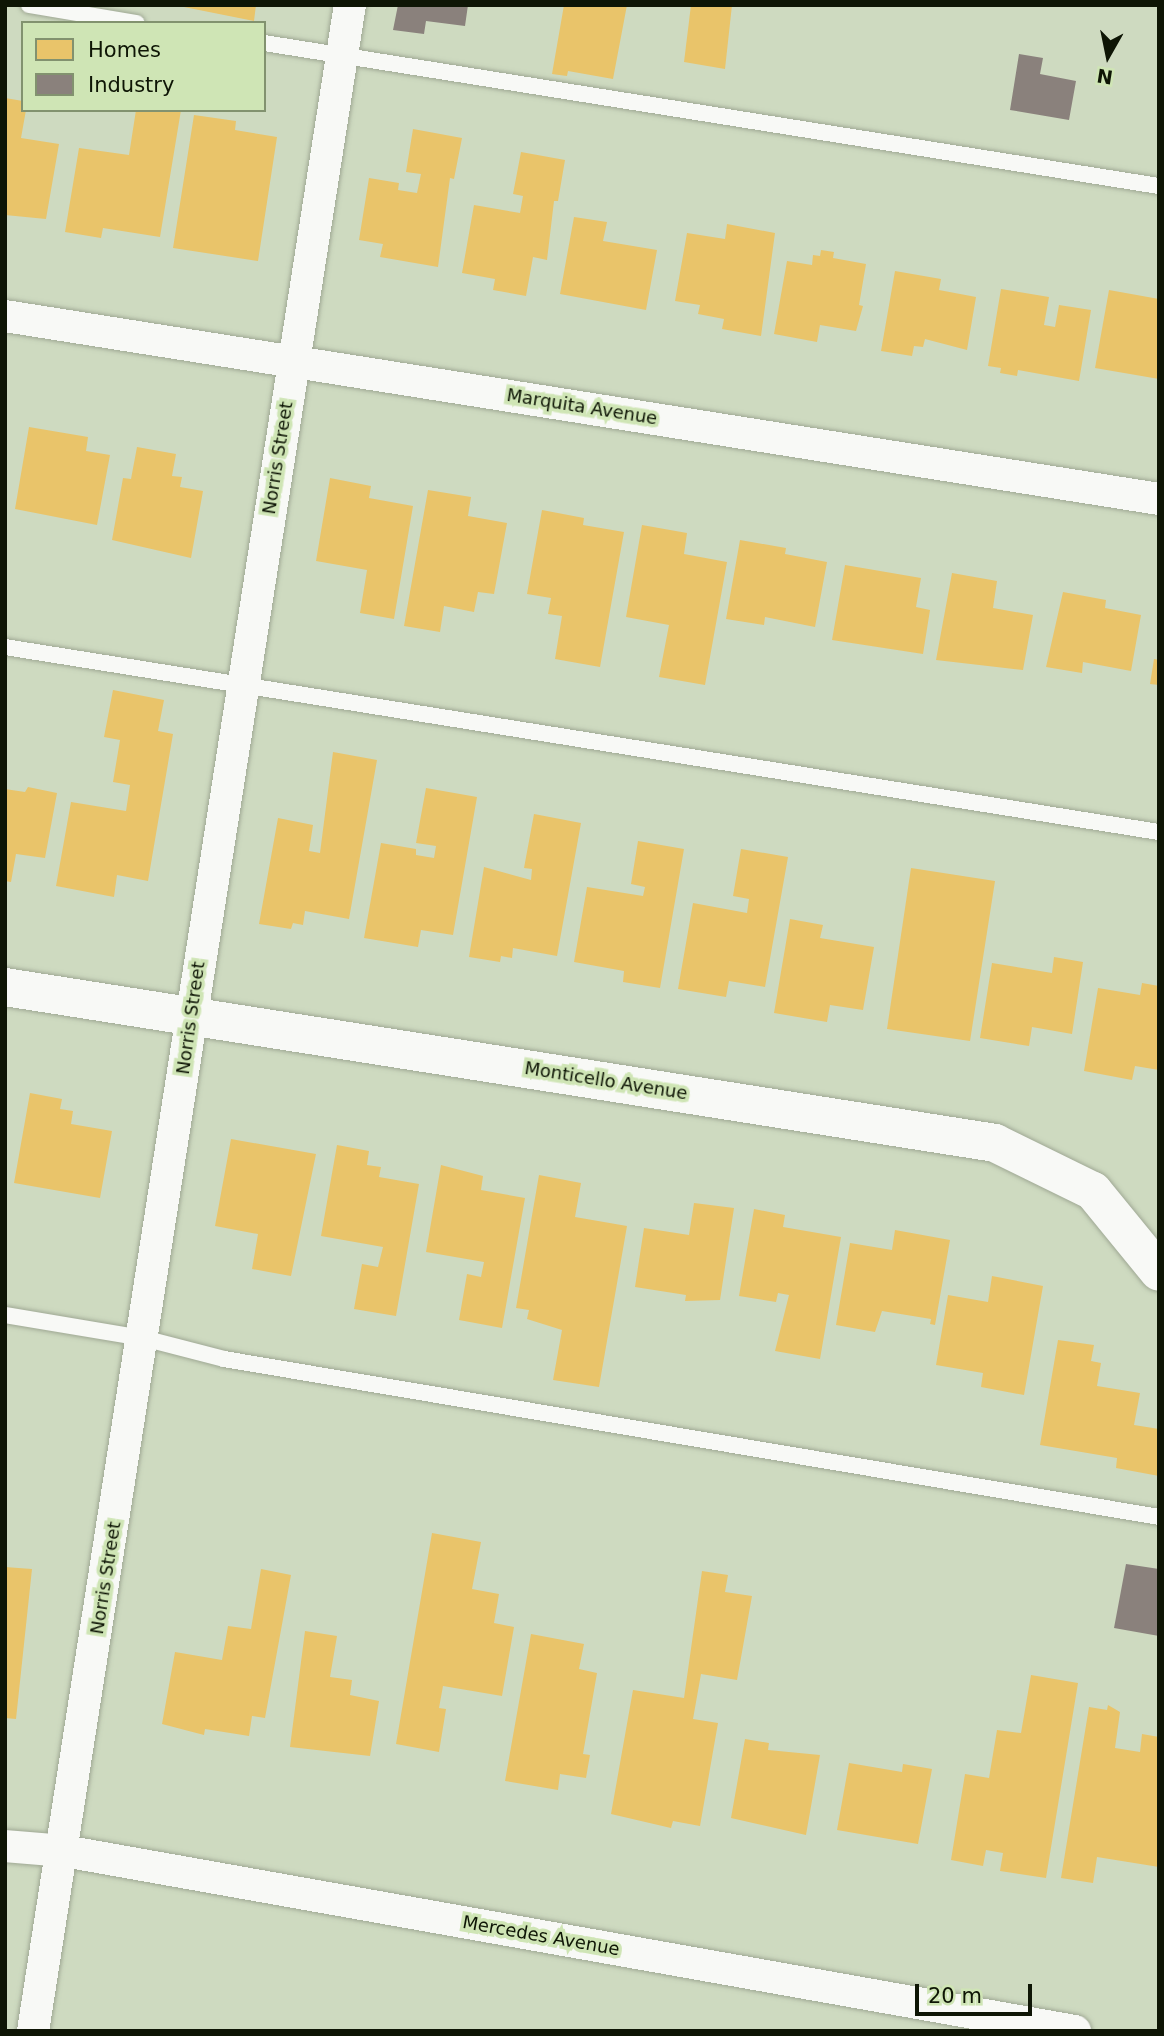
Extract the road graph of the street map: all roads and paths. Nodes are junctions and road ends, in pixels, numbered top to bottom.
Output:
1 (29, 5) edge
2 (351, 5) edge
3 (125, 21) edge
4 (266, 43) edge
5 (342, 56) junction
6 (1159, 186) edge
7 (5, 316) edge
8 (293, 361) junction
9 (1159, 499) edge
10 (5, 647) edge
11 (242, 684) junction
12 (1159, 832) edge
13 (5, 987) edge
14 (191, 1016) junction
15 (1159, 1272) edge
16 (5, 1315) edge
17 (143, 1338) junction
18 (1159, 1517) edge
19 (5, 1846) edge
20 (64, 1851) junction
21 (33, 2031) edge
22 (1075, 2031) edge

1 - 3 lane
2 - 5 street, Norris Street
4 - 5 lane
5 - 6 lane
5 - 8 street, Norris Street
7 - 8 street, Marquita Avenue
8 - 9 street, Marquita Avenue
8 - 11 street, Norris Street
10 - 11 lane
11 - 12 lane
11 - 14 street, Norris Street
13 - 14 street, Monticello Avenue
14 - 15 street, Monticello Avenue
14 - 17 street, Norris Street
16 - 17 lane
17 - 18 lane
17 - 20 street, Norris Street
19 - 20 street, Mercedes Avenue
20 - 21 street, Norris Street
20 - 22 street, Mercedes Avenue

